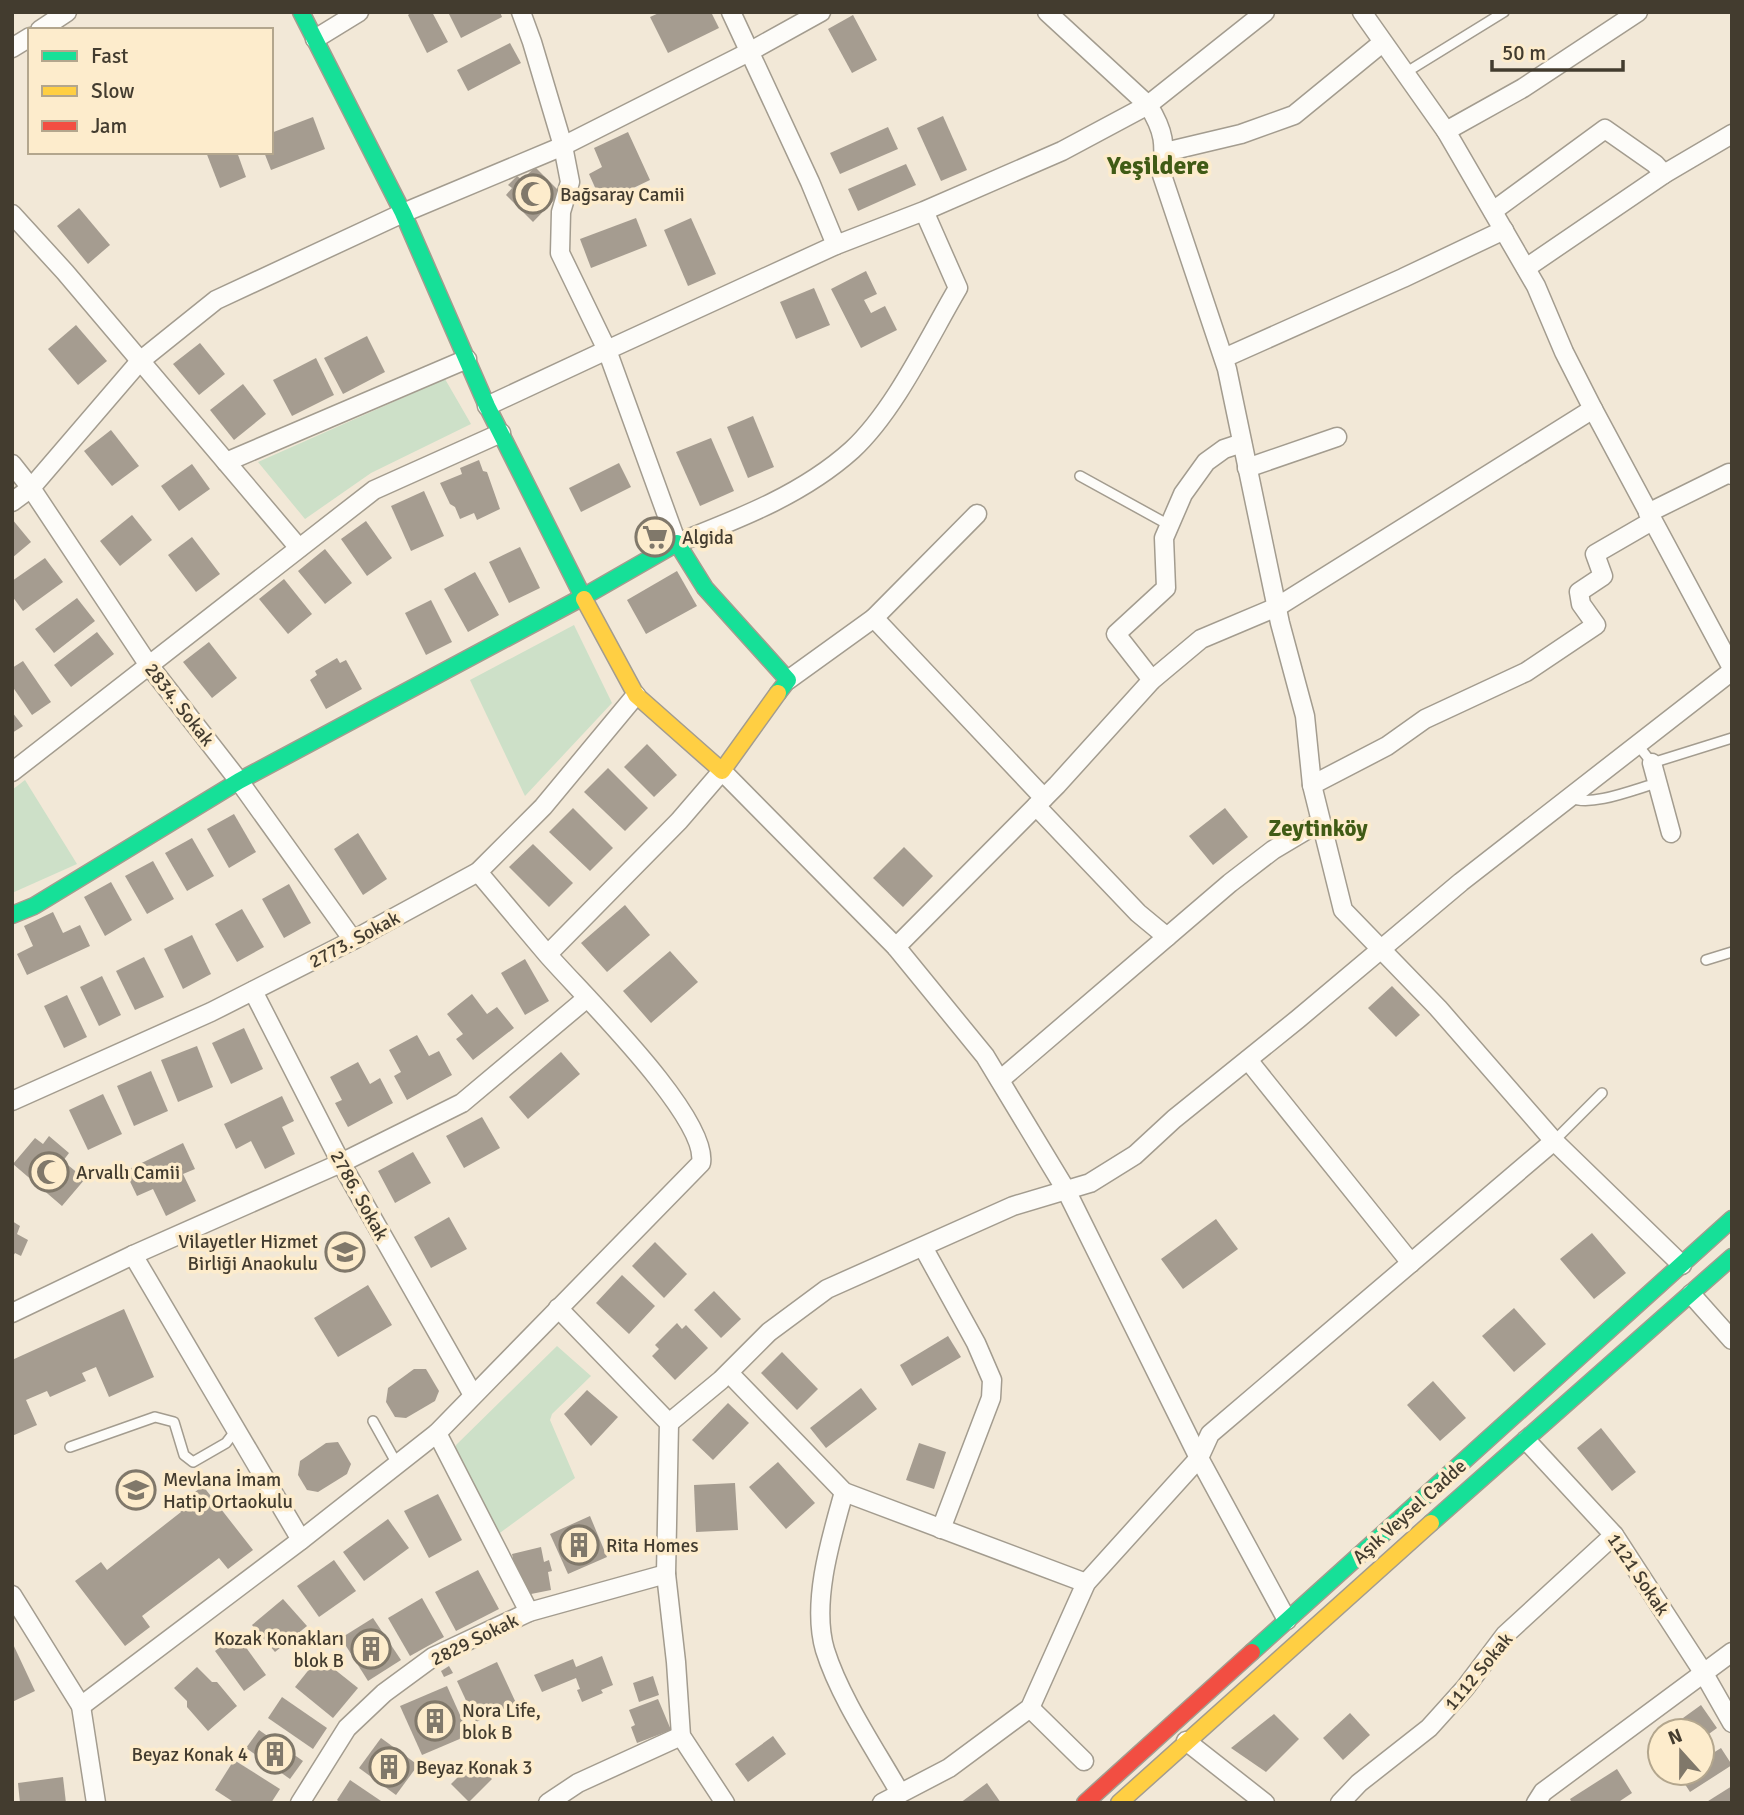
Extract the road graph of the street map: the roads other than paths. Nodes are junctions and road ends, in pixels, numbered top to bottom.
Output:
1 (67, 12) edge
2 (301, 12) edge
3 (359, 12) edge
4 (521, 12) edge
5 (731, 12) edge
6 (821, 12) edge
7 (1047, 12) edge
8 (1265, 12) edge
9 (1362, 12) edge
10 (1504, 12) edge
11 (1638, 12) edge
12 (43, 28) edge
13 (28, 38) edge
14 (315, 39) junction
15 (1382, 43) junction
16 (12, 48) edge
17 (749, 52) junction
18 (1405, 73) junction
19 (1148, 105) junction
20 (1446, 131) junction
21 (1732, 134) edge
22 (563, 146) junction
23 (1165, 152) junction
24 (1664, 174) junction
25 (923, 211) junction
26 (1493, 211) junction
27 (403, 213) junction
28 (12, 214) edge
29 (1504, 230) junction
30 (836, 245) junction
31 (1526, 268) junction
32 (607, 350) junction
33 (1224, 358) junction
34 (467, 359) junction
35 (140, 361) junction
36 (487, 406) junction
37 (1593, 409) junction
38 (501, 433) junction
39 (1337, 438) dead end
40 (1242, 443) junction
41 (226, 462) junction
42 (12, 464) edge
43 (1247, 468) junction
44 (1732, 475) edge
45 (1080, 476) dead end
46 (31, 488) junction
47 (12, 502) edge
48 (977, 514) dead end
49 (1650, 517) junction
50 (1170, 525) junction
51 (677, 543) junction
52 (299, 548) junction
53 (583, 597) junction
54 (1277, 607) junction
55 (874, 618) junction
56 (148, 664) junction
57 (1732, 669) edge
58 (788, 680) junction
59 (1152, 680) junction
60 (636, 695) junction
61 (1732, 738) edge
62 (1637, 744) junction
63 (1652, 763) junction
64 (722, 771) junction
65 (12, 772) edge
66 (239, 781) junction
67 (1657, 783) junction
68 (1312, 785) junction
69 (1569, 797) junction
70 (1040, 802) junction
71 (1320, 822) junction
72 (1671, 834) dead end
73 (478, 872) junction
74 (12, 915) edge
75 (1167, 937) junction
76 (353, 940) junction
77 (896, 947) junction
78 (1381, 949) junction
79 (1732, 951) edge
80 (548, 954) junction
81 (1706, 960) dead end
82 (253, 990) junction
83 (587, 999) junction
84 (1248, 1060) junction
85 (1000, 1080) junction
86 (1602, 1093) dead end
87 (12, 1101) edge
88 (1554, 1141) junction
89 (341, 1163) junction
90 (1066, 1190) junction
91 (1732, 1219) edge
92 (923, 1247) junction
93 (133, 1255) junction
94 (1732, 1257) edge
95 (1411, 1263) junction
96 (1682, 1265) junction
97 (1691, 1294) junction
98 (558, 1308) junction
99 (12, 1313) edge
100 (1732, 1340) edge
101 (729, 1373) junction
102 (473, 1395) junction
103 (373, 1421) dead end
104 (669, 1423) junction
105 (236, 1430) junction
106 (437, 1433) junction
107 (1526, 1440) junction
108 (70, 1447) dead end
109 (1199, 1458) junction
110 (397, 1464) junction
111 (844, 1492) junction
112 (941, 1529) junction
113 (1614, 1535) junction
114 (300, 1540) junction
115 (666, 1574) junction
116 (1086, 1583) junction
117 (12, 1595) edge
118 (529, 1612) junction
119 (18, 1615) edge
120 (1287, 1620) junction
121 (1732, 1653) edge
122 (1703, 1672) junction
123 (81, 1706) junction
124 (1030, 1708) junction
125 (1732, 1723) edge
126 (681, 1737) junction
127 (1186, 1741) junction
128 (1084, 1761) dead end
129 (900, 1793) junction
130 (552, 1801) edge
131 (96, 1803) edge
132 (300, 1803) edge
133 (725, 1803) edge
134 (881, 1803) edge
135 (1086, 1803) edge
136 (1119, 1803) edge
137 (1265, 1803) edge
138 (1340, 1803) edge
139 (1536, 1803) edge

1 - 12 street
2 - 14 street
3 - 14 street
4 - 22 street
5 - 17 street
6 - 17 street
7 - 19 street
8 - 19 street
9 - 15 street
10 - 18 lane
11 - 20 street
13 - 16 street
14 - 27 street
15 - 18 street
15 - 23 street
17 - 22 street
17 - 30 street
18 - 20 street
19 - 23 street
19 - 25 street
20 - 26 street
21 - 24 street
22 - 27 street
22 - 32 street
23 - 33 street
24 - 26 street
24 - 31 street
25 - 30 street
25 - 51 street
26 - 29 street
27 - 34 street
27 - 35 street
28 - 35 street
29 - 31 street
29 - 33 street
30 - 32 street
31 - 37 street
32 - 36 street
32 - 51 street
33 - 40 street
34 - 36 street
34 - 41 street
35 - 41 street
35 - 46 street
36 - 38 street
37 - 49 street
37 - 54 street
38 - 52 street
38 - 53 street
39 - 43 street
40 - 43 street
40 - 50 street
41 - 52 street
42 - 46 street, 2834. Sokak
43 - 54 street
44 - 49 street
45 - 50 lane
46 - 47 street
46 - 56 street, 2834. Sokak
48 - 55 street
49 - 57 street
49 - 68 street
50 - 59 street
51 - 53 street
51 - 58 street
52 - 56 street
53 - 60 street
53 - 66 street
54 - 59 street
54 - 68 street
55 - 58 street
55 - 70 street
56 - 65 street
56 - 66 street, 2834. Sokak
57 - 62 street
58 - 64 street
59 - 70 street
60 - 64 street
60 - 73 street, 2773. Sokak
61 - 63 lane
62 - 63 lane
62 - 69 street
63 - 67 street
64 - 77 street
64 - 80 street
66 - 74 street
66 - 76 street, 2834. Sokak
67 - 69 lane
67 - 72 street
68 - 71 street
69 - 78 street
70 - 75 street
70 - 77 street
71 - 75 street
71 - 78 street
73 - 76 street, 2773. Sokak
73 - 80 street
75 - 85 street
76 - 82 street, 2773. Sokak
77 - 85 street
78 - 84 street
78 - 88 street
79 - 81 lane
80 - 83 street
82 - 87 street, 2773. Sokak
82 - 89 street, 2786. Sokak
83 - 89 street
83 - 98 street
84 - 90 street
84 - 95 street
85 - 90 street
86 - 88 lane
88 - 95 street
88 - 96 street
89 - 93 street
89 - 102 street, 2786. Sokak
90 - 92 street
90 - 109 street
91 - 96 street, Aşık Veysel Cadde
92 - 101 street
92 - 112 street
93 - 99 street
93 - 105 street
94 - 97 street, Aşık Veysel Cadde
95 - 109 street
96 - 120 street, Aşık Veysel Cadde
97 - 100 street
97 - 107 street, Aşık Veysel Cadde
98 - 102 street
98 - 104 street
101 - 104 street
101 - 111 street
102 - 106 street
103 - 110 lane
104 - 115 street
105 - 108 lane
105 - 114 street
106 - 110 street
106 - 118 street
107 - 113 street, 1121 Sokak
107 - 127 street, Aşık Veysel Cadde
109 - 116 street
109 - 120 street
110 - 114 street
111 - 112 street
111 - 129 street
112 - 116 street
113 - 122 street, 1121 Sokak
113 - 138 street, 1112 Sokak
114 - 123 street
115 - 118 street, 2829 Sokak
115 - 126 street
116 - 124 street
117 - 119 street
118 - 132 street, 2829 Sokak
119 - 123 street
120 - 135 street, Aşık Veysel Cadde
121 - 122 street
122 - 125 street, 1121 Sokak
122 - 139 street
123 - 131 street
124 - 128 street
124 - 129 street
126 - 130 street
126 - 133 street
127 - 136 street, Aşık Veysel Cadde
127 - 137 street
129 - 134 street

